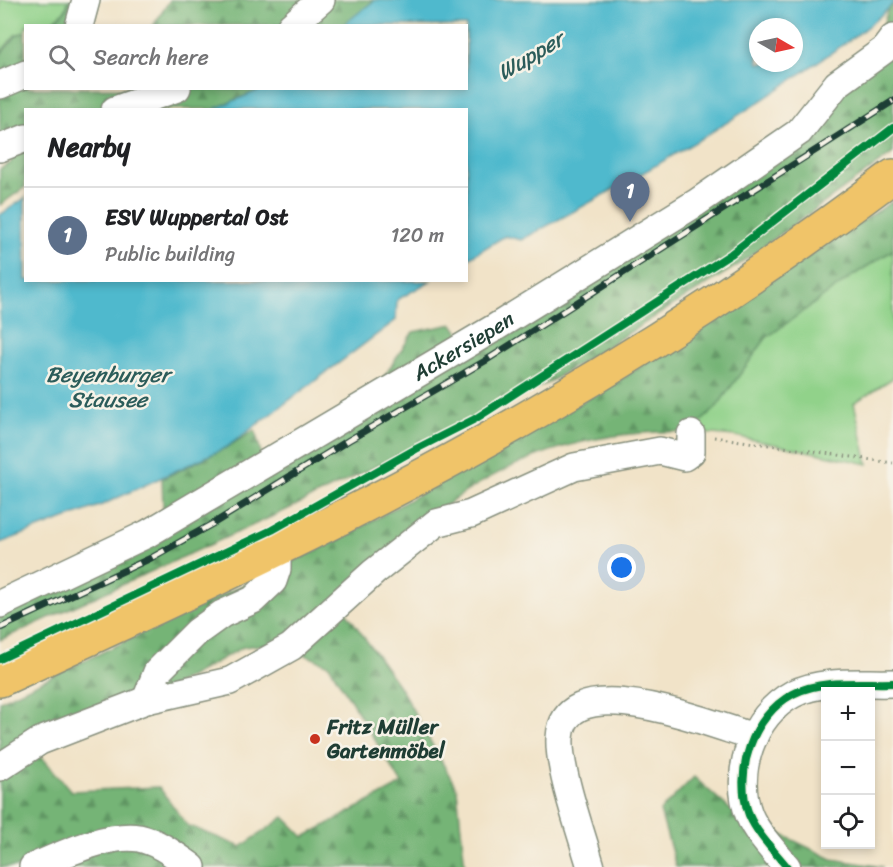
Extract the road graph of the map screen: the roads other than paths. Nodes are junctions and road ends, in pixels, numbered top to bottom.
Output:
1 (87, 0) edge
2 (321, 0) edge
3 (80, 24) edge
4 (293, 24) edge
5 (893, 38) edge
6 (24, 75) edge
7 (0, 85) edge
8 (171, 90) edge
9 (121, 108) edge
10 (24, 139) edge
11 (0, 148) edge
12 (893, 176) edge
13 (691, 434) road end
14 (277, 549) junction
15 (0, 604) edge
16 (0, 680) edge
17 (893, 683) edge
18 (146, 700) junction
19 (754, 737) junction
20 (0, 766) edge
21 (33, 867) edge
22 (192, 867) edge
23 (591, 867) edge
24 (787, 867) edge

1 - 3 street
2 - 4 street
5 - 15 street, Ackersiepen
6 - 7 street
8 - 9 street
10 - 11 street
12 - 14 main road
13 - 18 street
14 - 16 main road
14 - 18 street
17 - 19 street
18 - 20 street
19 - 23 street
19 - 24 street
21 - 22 street

